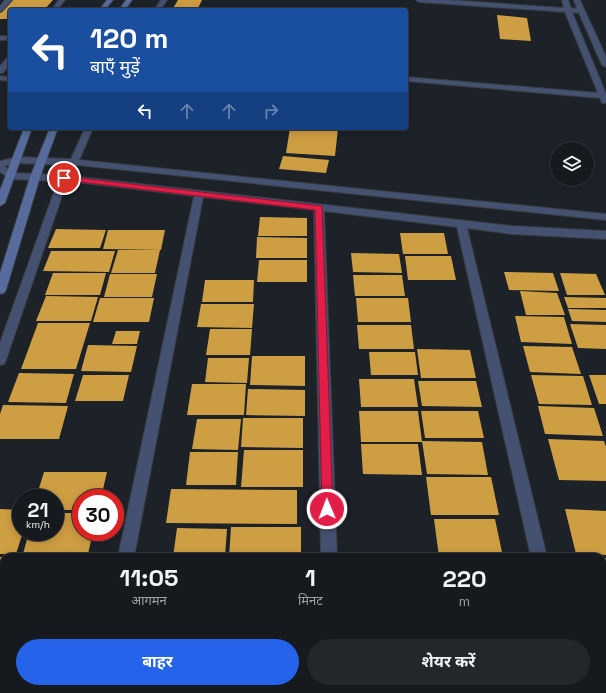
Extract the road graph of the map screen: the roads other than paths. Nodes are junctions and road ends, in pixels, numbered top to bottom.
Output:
1 (10, 0) edge
2 (62, 0) edge
3 (110, 0) edge
4 (130, 0) edge
5 (419, 0) edge
6 (565, 0) edge
7 (577, 0) edge
8 (56, 8) edge
9 (104, 8) edge
10 (124, 8) edge
11 (0, 10) edge
12 (568, 10) junction
13 (580, 11) junction
14 (8, 62) edge
15 (606, 65) edge
16 (0, 71) edge
17 (408, 79) edge
18 (605, 96) edge
19 (606, 104) edge
20 (27, 130) edge
21 (53, 130) edge
22 (88, 130) edge
23 (17, 160) junction
24 (42, 161) junction
25 (74, 162) junction
26 (0, 166) edge
27 (11, 176) junction
28 (35, 177) junction
29 (64, 178) junction
30 (199, 195) junction
31 (0, 203) edge
32 (319, 208) junction
33 (606, 217) edge
34 (461, 224) junction
35 (606, 235) edge
36 (0, 290) edge
37 (0, 360) edge
38 (127, 553) edge
39 (329, 553) edge
40 (538, 553) edge

1 - 11 street
2 - 8 street
3 - 9 main road
4 - 10 main road
5 - 12 street
6 - 12 street
7 - 13 street
12 - 13 street
12 - 18 street
13 - 15 street
14 - 16 street
17 - 18 street
18 - 19 street
20 - 23 main road
21 - 24 main road
22 - 25 street
23 - 24 street
23 - 26 street
23 - 27 main road
24 - 25 street
24 - 28 main road
25 - 29 street
25 - 33 street
26 - 27 street
27 - 28 street
27 - 31 main road
28 - 29 street
28 - 36 main road
29 - 30 street
29 - 37 street
30 - 32 street
30 - 38 street
32 - 34 street
32 - 39 street
34 - 35 street
34 - 40 street

